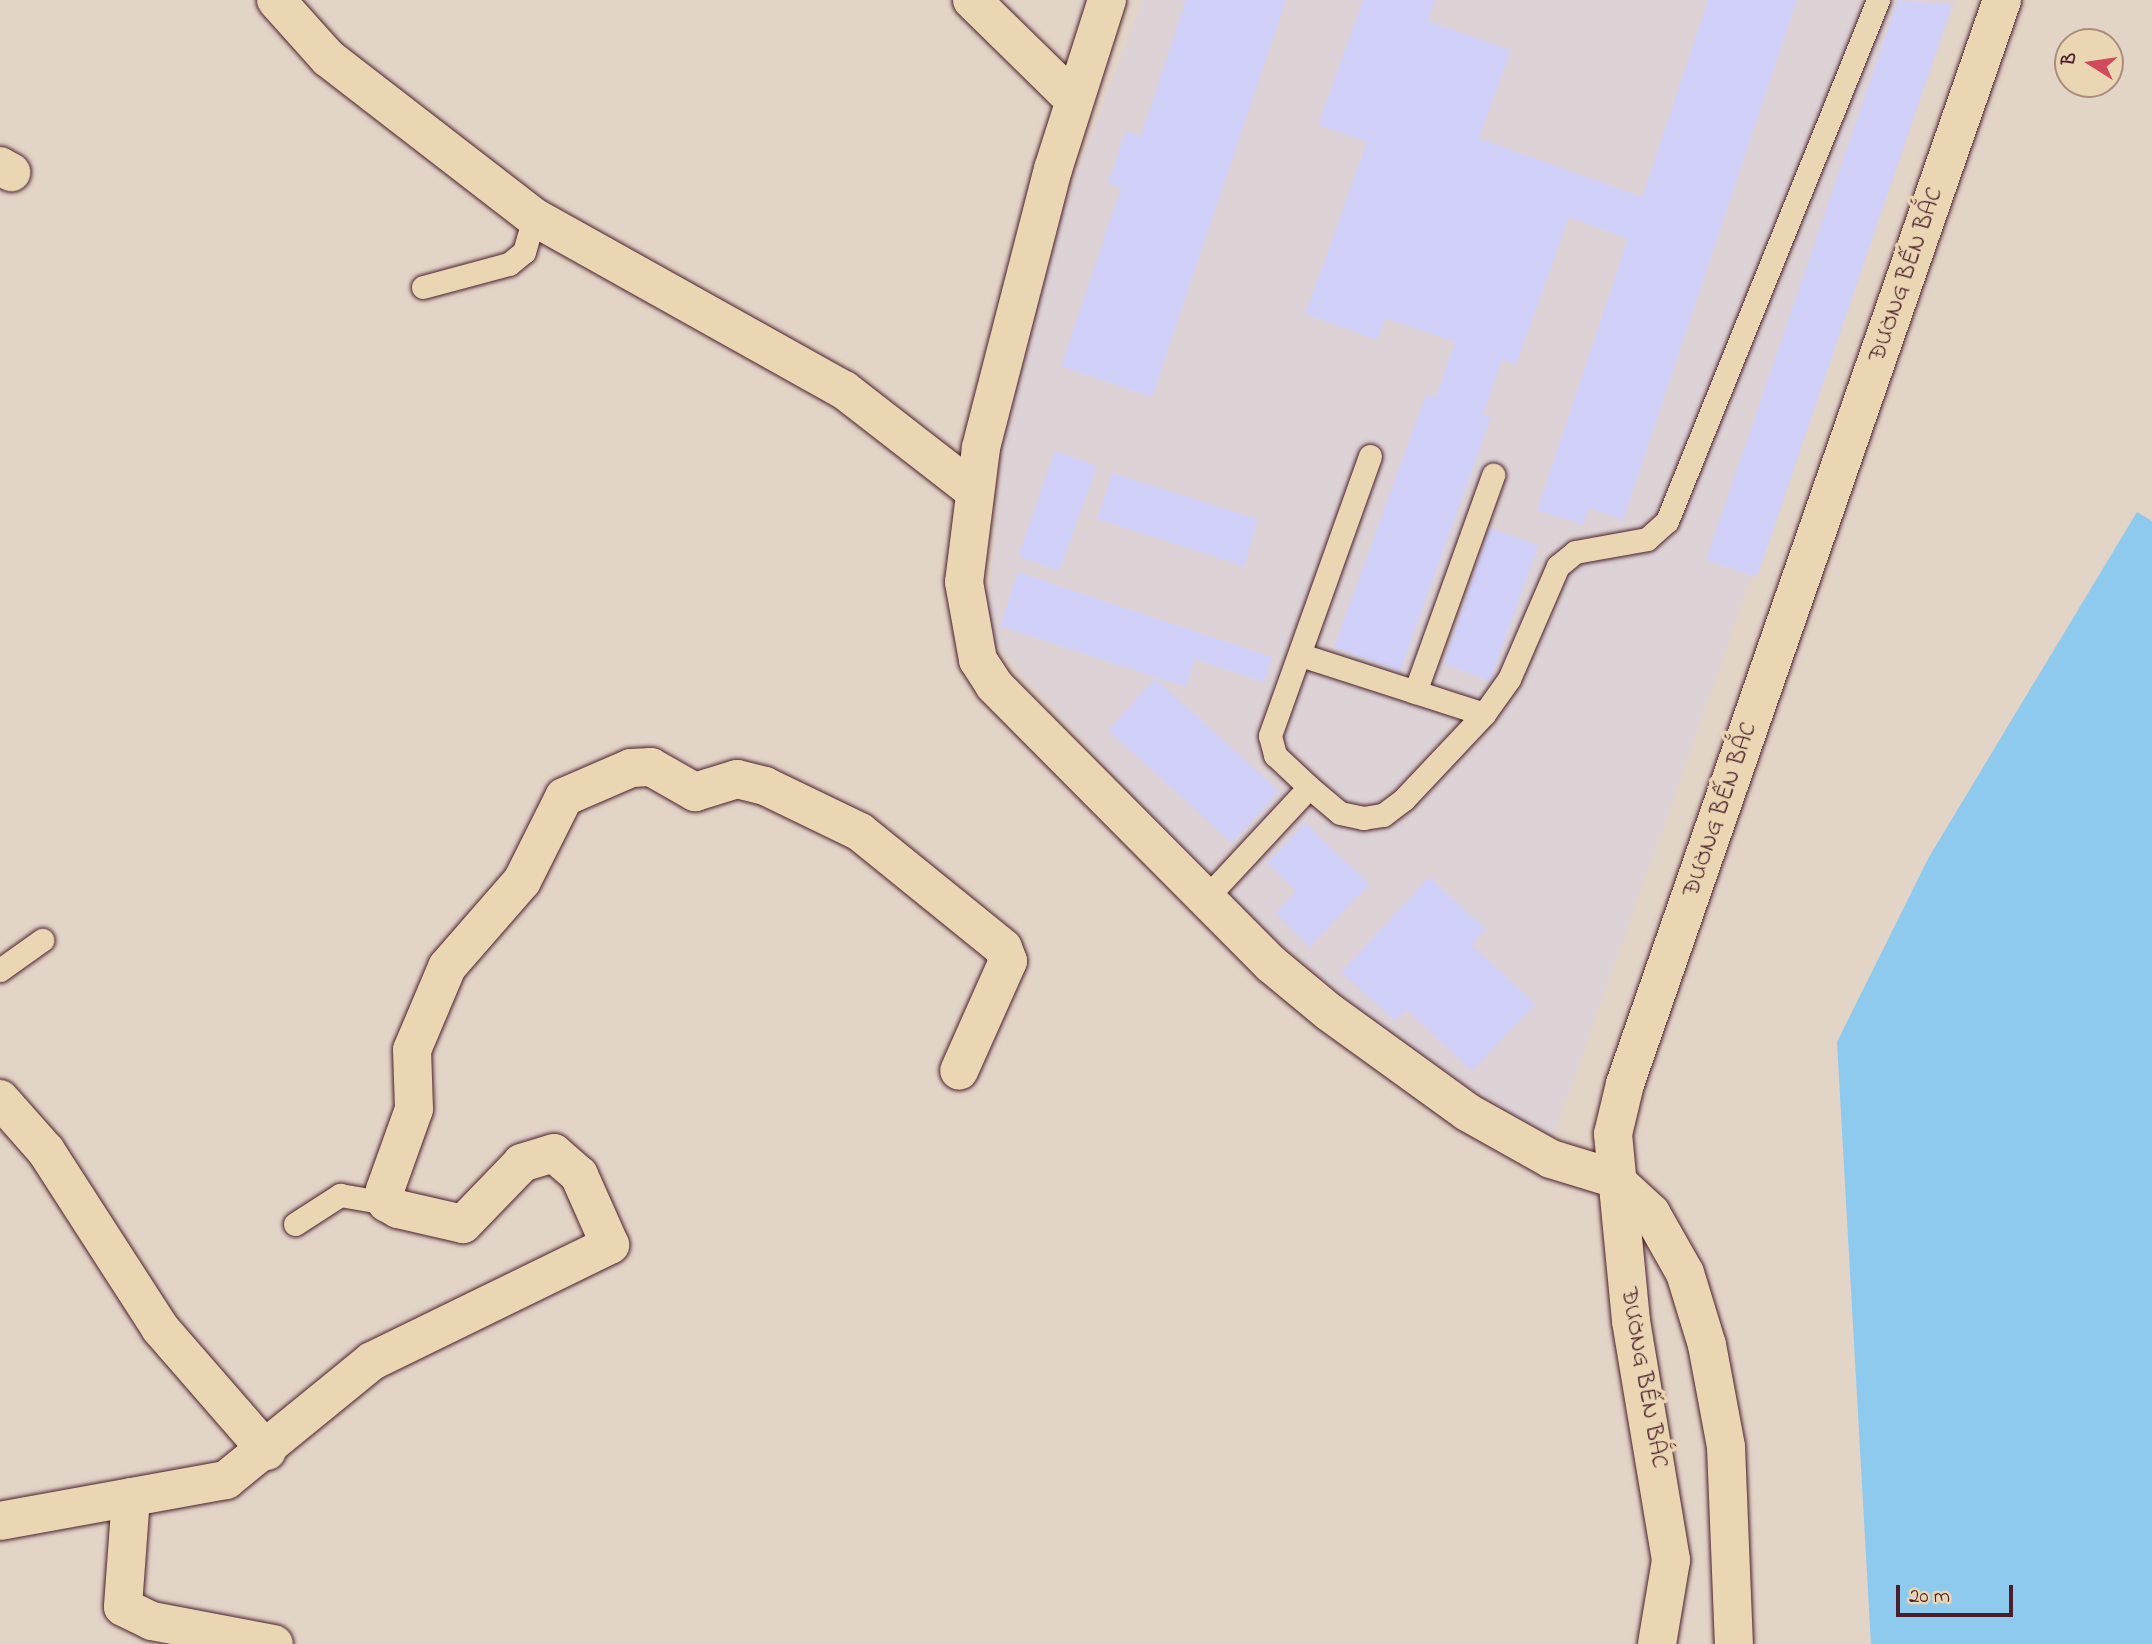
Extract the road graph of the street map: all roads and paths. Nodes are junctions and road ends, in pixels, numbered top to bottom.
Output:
1 (276, 0) edge
2 (972, 0) edge
3 (1107, 0) edge
4 (1878, 0) edge
5 (2002, 0) edge
6 (1074, 100) junction
7 (534, 217) junction
8 (422, 287) dead end
9 (1370, 456) dead end
10 (1493, 475) dead end
11 (974, 491) junction
12 (1301, 655) junction
13 (1415, 692) junction
14 (1484, 714) junction
15 (1309, 787) junction
16 (1206, 898) junction
17 (42, 940) dead end
18 (0, 970) edge
19 (959, 1071) dead end
20 (0, 1100) edge
21 (1613, 1178) junction
22 (387, 1203) junction
23 (295, 1224) dead end
24 (267, 1451) junction
25 (131, 1497) junction
26 (0, 1521) edge
27 (274, 1644) edge
28 (1657, 1644) edge
29 (1734, 1644) edge

1 - 7 street
2 - 6 street
3 - 6 street
4 - 14 lane
5 - 21 street, ĐƯỜNG BẾN BẮC
6 - 11 street
7 - 8 lane
7 - 11 street
9 - 12 lane
10 - 13 lane
11 - 16 street
12 - 13 lane
12 - 15 lane
13 - 14 lane
14 - 15 lane
15 - 16 lane
16 - 21 street
17 - 18 lane
19 - 22 street
20 - 24 street
21 - 28 street, ĐƯỜNG BẾN BẮC
21 - 29 street
22 - 23 lane
22 - 24 street
24 - 25 street
25 - 26 street
25 - 27 street

